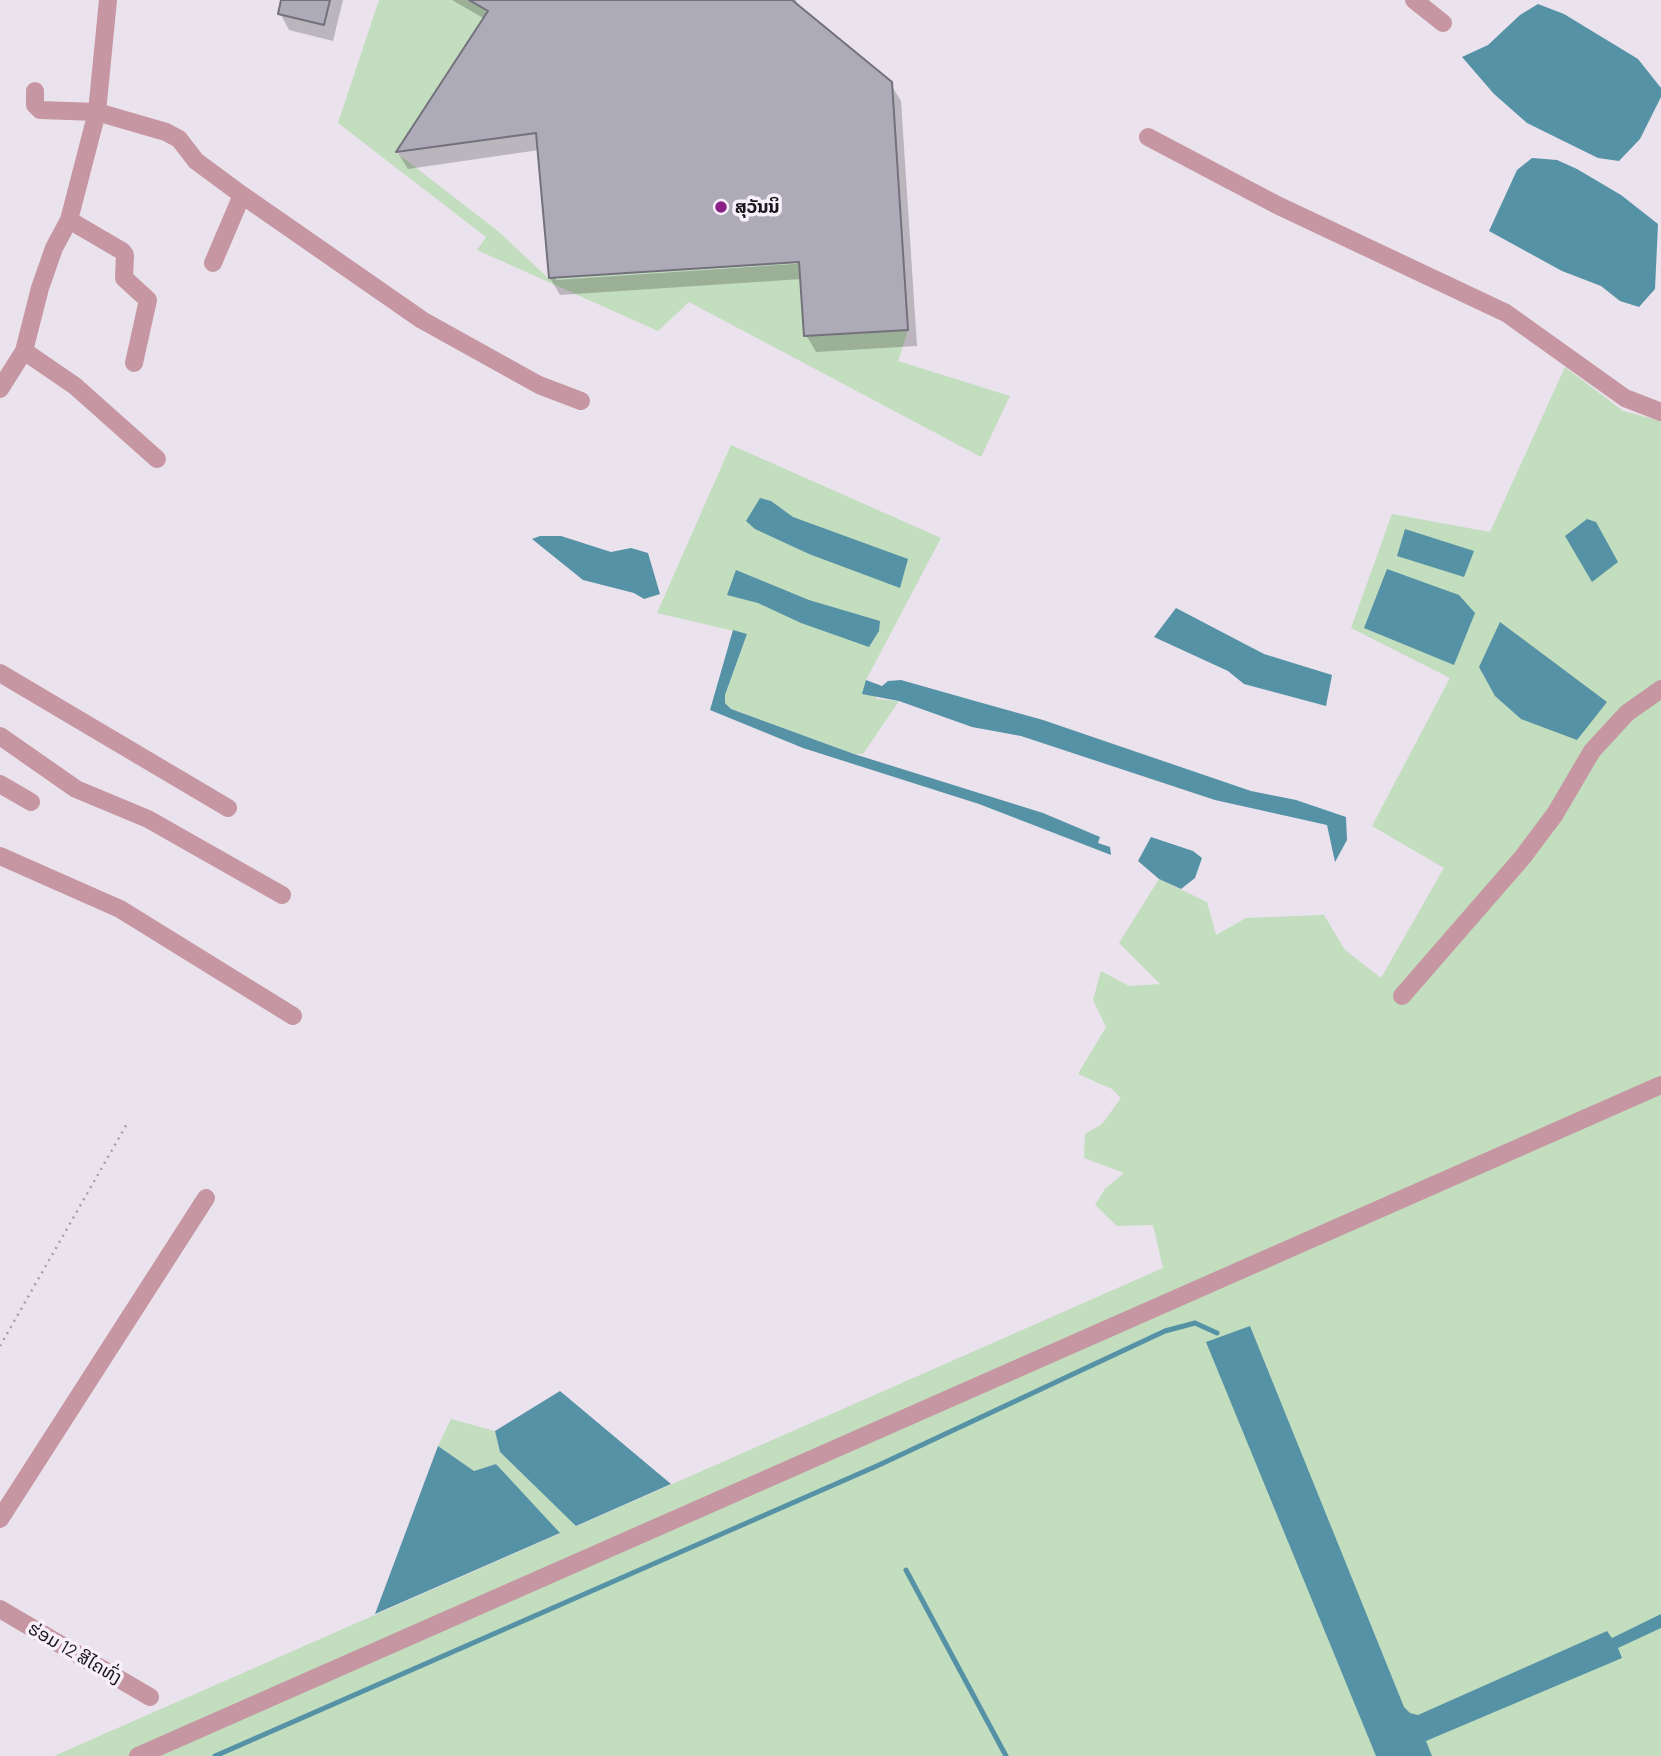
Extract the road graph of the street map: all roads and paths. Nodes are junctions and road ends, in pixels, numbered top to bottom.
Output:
1 (108, 0) edge
2 (1414, 0) edge
3 (1443, 23) dead end
4 (35, 91) dead end
5 (97, 112) junction
6 (1148, 137) dead end
7 (243, 195) junction
8 (69, 220) junction
9 (213, 263) dead end
10 (24, 351) junction
11 (134, 363) dead end
12 (0, 389) edge
13 (581, 401) dead end
14 (1661, 412) edge
15 (157, 459) dead end
16 (0, 673) edge
17 (1661, 689) edge
18 (0, 736) edge
19 (0, 784) edge
20 (31, 802) dead end
21 (228, 808) dead end
22 (0, 856) edge
23 (282, 895) dead end
24 (1402, 996) dead end
25 (293, 1017) dead end
26 (1661, 1085) edge
27 (128, 1122) dead end
28 (206, 1198) dead end
29 (0, 1346) edge
30 (0, 1519) edge
31 (0, 1609) edge
32 (150, 1697) dead end
33 (138, 1756) edge

1 - 5 street
2 - 3 street
4 - 5 street
5 - 7 street
5 - 8 street
6 - 14 street
7 - 9 street
7 - 13 street
8 - 10 street
8 - 11 street
10 - 12 street
10 - 15 street
16 - 21 street
17 - 24 street
18 - 23 street
19 - 20 street
22 - 25 street
26 - 33 street
27 - 29 path
28 - 30 street
31 - 32 street, ຮ່ອມ 12 ສີໄຄທົ່ງ

